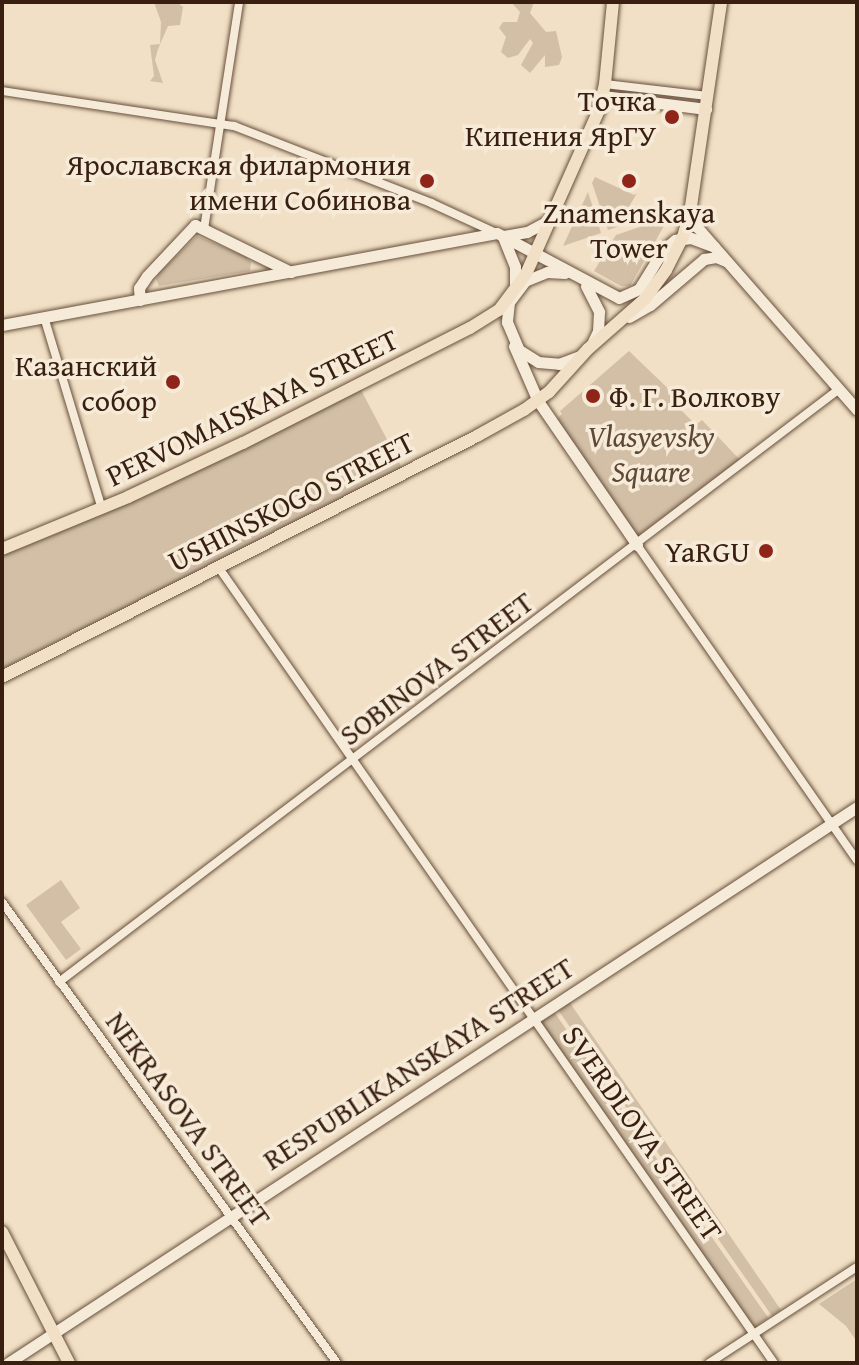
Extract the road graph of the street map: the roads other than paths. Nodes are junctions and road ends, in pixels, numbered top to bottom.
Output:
1 (239, 2) edge
2 (613, 2) edge
3 (721, 2) edge
4 (604, 90) junction
5 (2, 91) edge
6 (706, 103) junction
7 (220, 125) junction
8 (690, 213) junction
9 (550, 220) junction
10 (199, 227) junction
11 (500, 235) junction
12 (683, 237) junction
13 (714, 247) junction
14 (250, 252) junction
15 (536, 253) junction
16 (727, 261) junction
17 (291, 272) junction
18 (576, 278) junction
19 (247, 281) junction
20 (514, 293) junction
21 (140, 300) junction
22 (44, 317) junction
23 (625, 319) junction
24 (2, 325) edge
25 (508, 331) junction
26 (588, 349) junction
27 (839, 389) junction
28 (852, 395) edge
29 (538, 401) junction
30 (857, 410) edge
31 (102, 509) junction
32 (637, 545) junction
33 (2, 549) edge
34 (219, 568) junction
35 (2, 677) edge
36 (351, 762) junction
37 (857, 807) edge
38 (832, 824) junction
39 (857, 860) edge
40 (2, 902) edge
41 (59, 982) junction
42 (533, 1017) junction
43 (229, 1215) junction
44 (4, 1238) edge
45 (857, 1267) edge
46 (54, 1333) junction
47 (754, 1333) junction
48 (8, 1363) edge
49 (69, 1363) edge
50 (337, 1363) edge
51 (709, 1363) edge
52 (774, 1363) edge

1 - 7 street
2 - 4 main road
3 - 6 main road, USHINSKOGO STREET
4 - 6 main road
4 - 9 main road
5 - 7 street
6 - 8 main road, USHINSKOGO STREET
7 - 10 street
7 - 11 street
8 - 12 main road, USHINSKOGO STREET
8 - 13 main road
9 - 11 main road
9 - 15 main road
10 - 14 main road
10 - 21 main road
11 - 15 main road
11 - 17 main road
11 - 20 main road
12 - 13 main road
12 - 18 main road
12 - 23 main road, USHINSKOGO STREET
13 - 16 main road
14 - 17 main road
14 - 19 main road
15 - 18 main road
15 - 20 main road, PERVOMAISKAYA STREET
16 - 23 main road
16 - 27 main road
17 - 19 main road
18 - 20 main road
18 - 26 main road
19 - 21 main road
20 - 25 main road
20 - 31 main road, PERVOMAISKAYA STREET
21 - 22 main road
22 - 24 main road
22 - 31 street
23 - 26 main road, USHINSKOGO STREET
25 - 26 main road
25 - 29 main road
26 - 29 main road, USHINSKOGO STREET
27 - 28 main road
27 - 32 street, SOBINOVA STREET
28 - 30 main road
29 - 32 main road
29 - 34 main road, USHINSKOGO STREET
31 - 33 main road, PERVOMAISKAYA STREET
32 - 36 street, SOBINOVA STREET
32 - 38 street
34 - 35 main road, USHINSKOGO STREET
34 - 36 street, SVERDLOVA STREET
36 - 41 street, SOBINOVA STREET
36 - 42 street, SVERDLOVA STREET
37 - 38 main road, RESPUBLIKANSKAYA STREET
38 - 39 street
38 - 42 main road, RESPUBLIKANSKAYA STREET
40 - 41 street, NEKRASOVA STREET
41 - 43 street, NEKRASOVA STREET
42 - 43 main road, RESPUBLIKANSKAYA STREET
42 - 47 street, SVERDLOVA STREET
43 - 46 main road, RESPUBLIKANSKAYA STREET
43 - 50 street, NEKRASOVA STREET
44 - 46 main road
45 - 47 street
46 - 48 main road, RESPUBLIKANSKAYA STREET
46 - 49 main road
47 - 51 street
47 - 52 street, SVERDLOVA STREET

